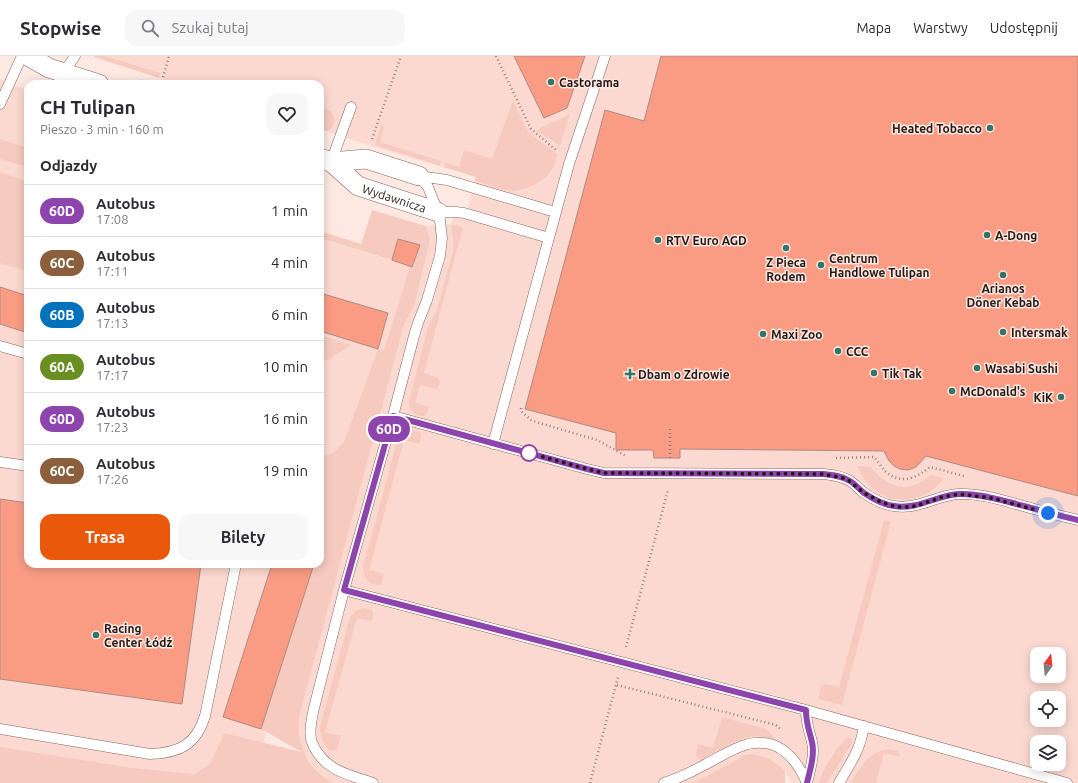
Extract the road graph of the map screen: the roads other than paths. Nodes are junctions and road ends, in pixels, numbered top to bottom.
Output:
1 (22, 56) edge
2 (28, 56) edge
3 (75, 56) edge
4 (605, 56) edge
5 (64, 72) junction
6 (87, 80) edge
7 (0, 104) edge
8 (351, 107) dead end
9 (325, 160) edge
10 (419, 176) junction
11 (438, 212) junction
12 (555, 212) junction
13 (549, 238) junction
14 (0, 346) edge
15 (24, 353) edge
16 (393, 416) junction
17 (494, 444) junction
18 (0, 462) edge
19 (24, 465) edge
20 (1078, 520) edge
21 (235, 568) edge
22 (344, 590) junction
23 (806, 710) junction
24 (864, 726) junction
25 (0, 729) edge
26 (372, 783) edge
27 (664, 783) edge
28 (807, 783) edge
29 (839, 783) edge
30 (1067, 783) edge

1 - 7 lane
2 - 5 street
3 - 5 lane
4 - 12 lane
5 - 6 street
8 - 9 lane
9 - 10 street
9 - 11 street, Wydawnicza
10 - 11 lane
10 - 12 lane
11 - 13 lane
11 - 16 lane
12 - 13 lane
13 - 17 lane
14 - 15 lane
16 - 17 lane
16 - 22 lane
17 - 20 lane
18 - 19 lane
21 - 25 lane
22 - 23 lane
22 - 26 lane
23 - 24 lane
23 - 28 lane
24 - 29 lane
24 - 30 lane
27 - 28 lane

